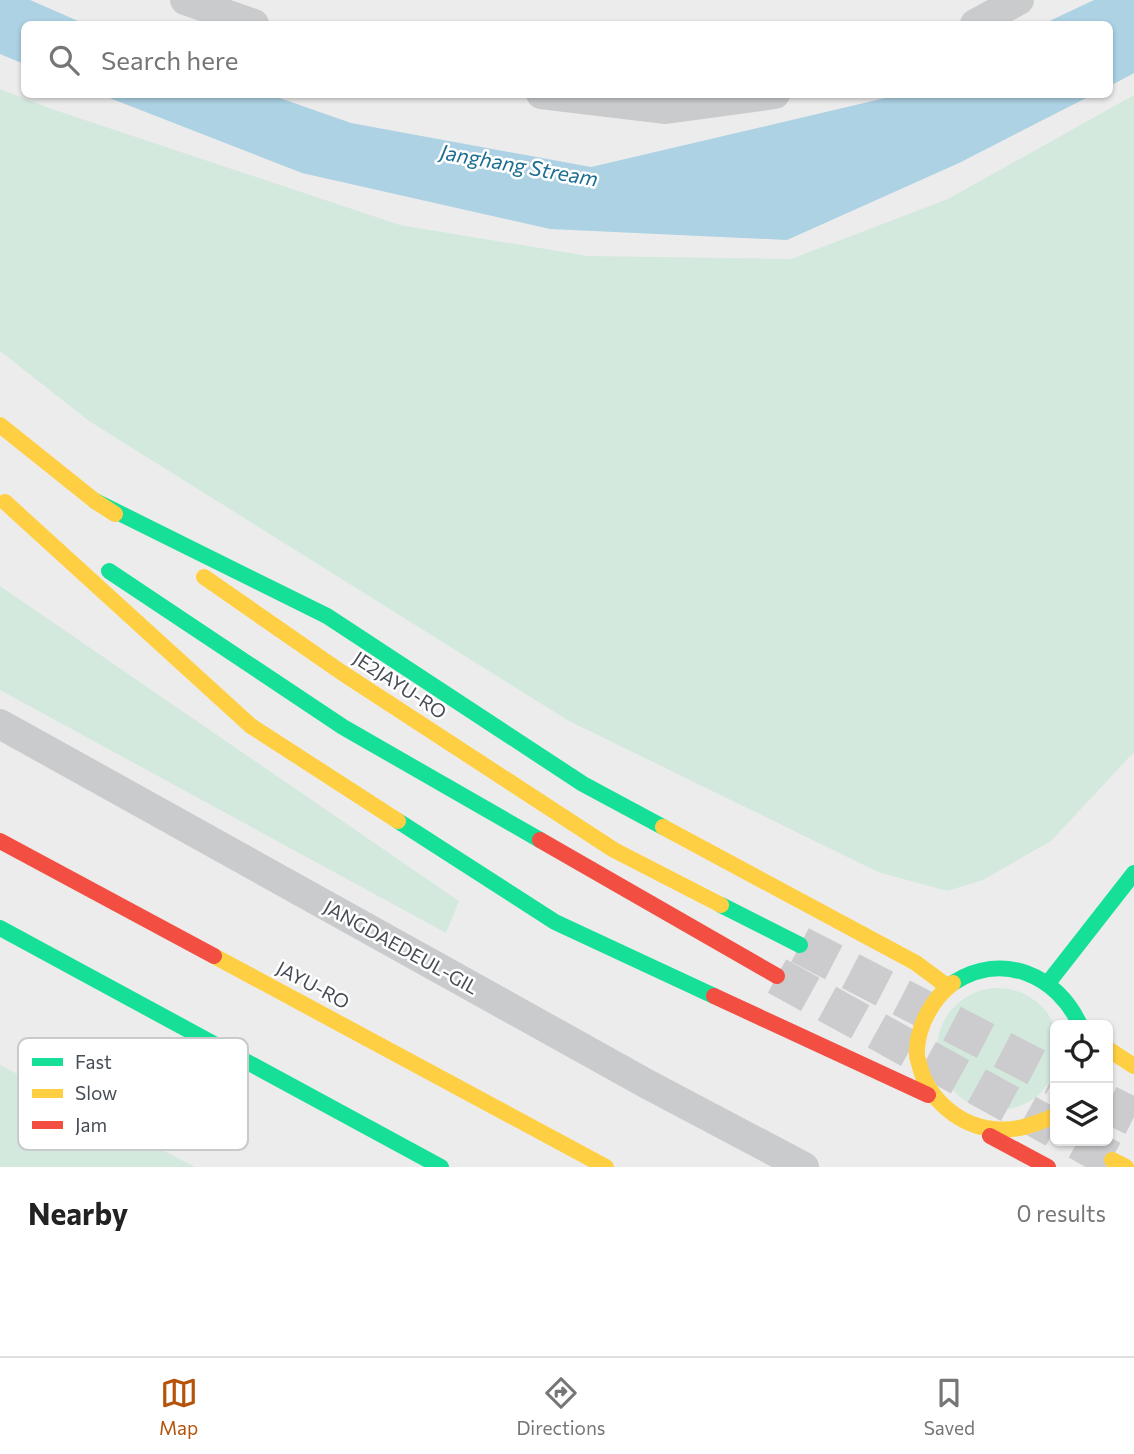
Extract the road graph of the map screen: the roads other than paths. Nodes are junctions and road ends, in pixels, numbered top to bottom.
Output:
1 (185, 0) edge
2 (1019, 0) edge
3 (245, 21) edge
4 (980, 21) edge
5 (574, 98) edge
6 (746, 98) edge
7 (0, 425) edge
8 (3, 499) edge
9 (95, 501) junction
10 (0, 724) edge
11 (0, 841) edge
12 (1134, 873) edge
13 (0, 928) edge
14 (800, 945) tunnel mouth
15 (777, 976) tunnel mouth
16 (1048, 983) junction
17 (948, 987) junction
18 (1078, 1020) edge
19 (203, 1038) edge
20 (1113, 1052) edge
21 (248, 1062) edge
22 (1134, 1066) edge
23 (928, 1095) junction
24 (1050, 1120) edge
25 (990, 1136) junction
26 (441, 1167) edge
27 (606, 1167) edge
28 (804, 1167) edge
29 (1048, 1167) edge

1 - 3 street
2 - 4 street
5 - 6 street
7 - 9 main road, JE2JAYU-RO
8 - 15 main road
8 - 23 main road
9 - 14 main road, JE2JAYU-RO
9 - 17 main road
10 - 28 street, JANGDAEDEUL-GIL
11 - 27 main road, JAYU-RO
12 - 16 main road
13 - 19 main road
16 - 17 main road
16 - 18 main road
17 - 23 main road
20 - 22 main road
21 - 26 main road
23 - 25 main road
24 - 25 main road
25 - 29 main road

